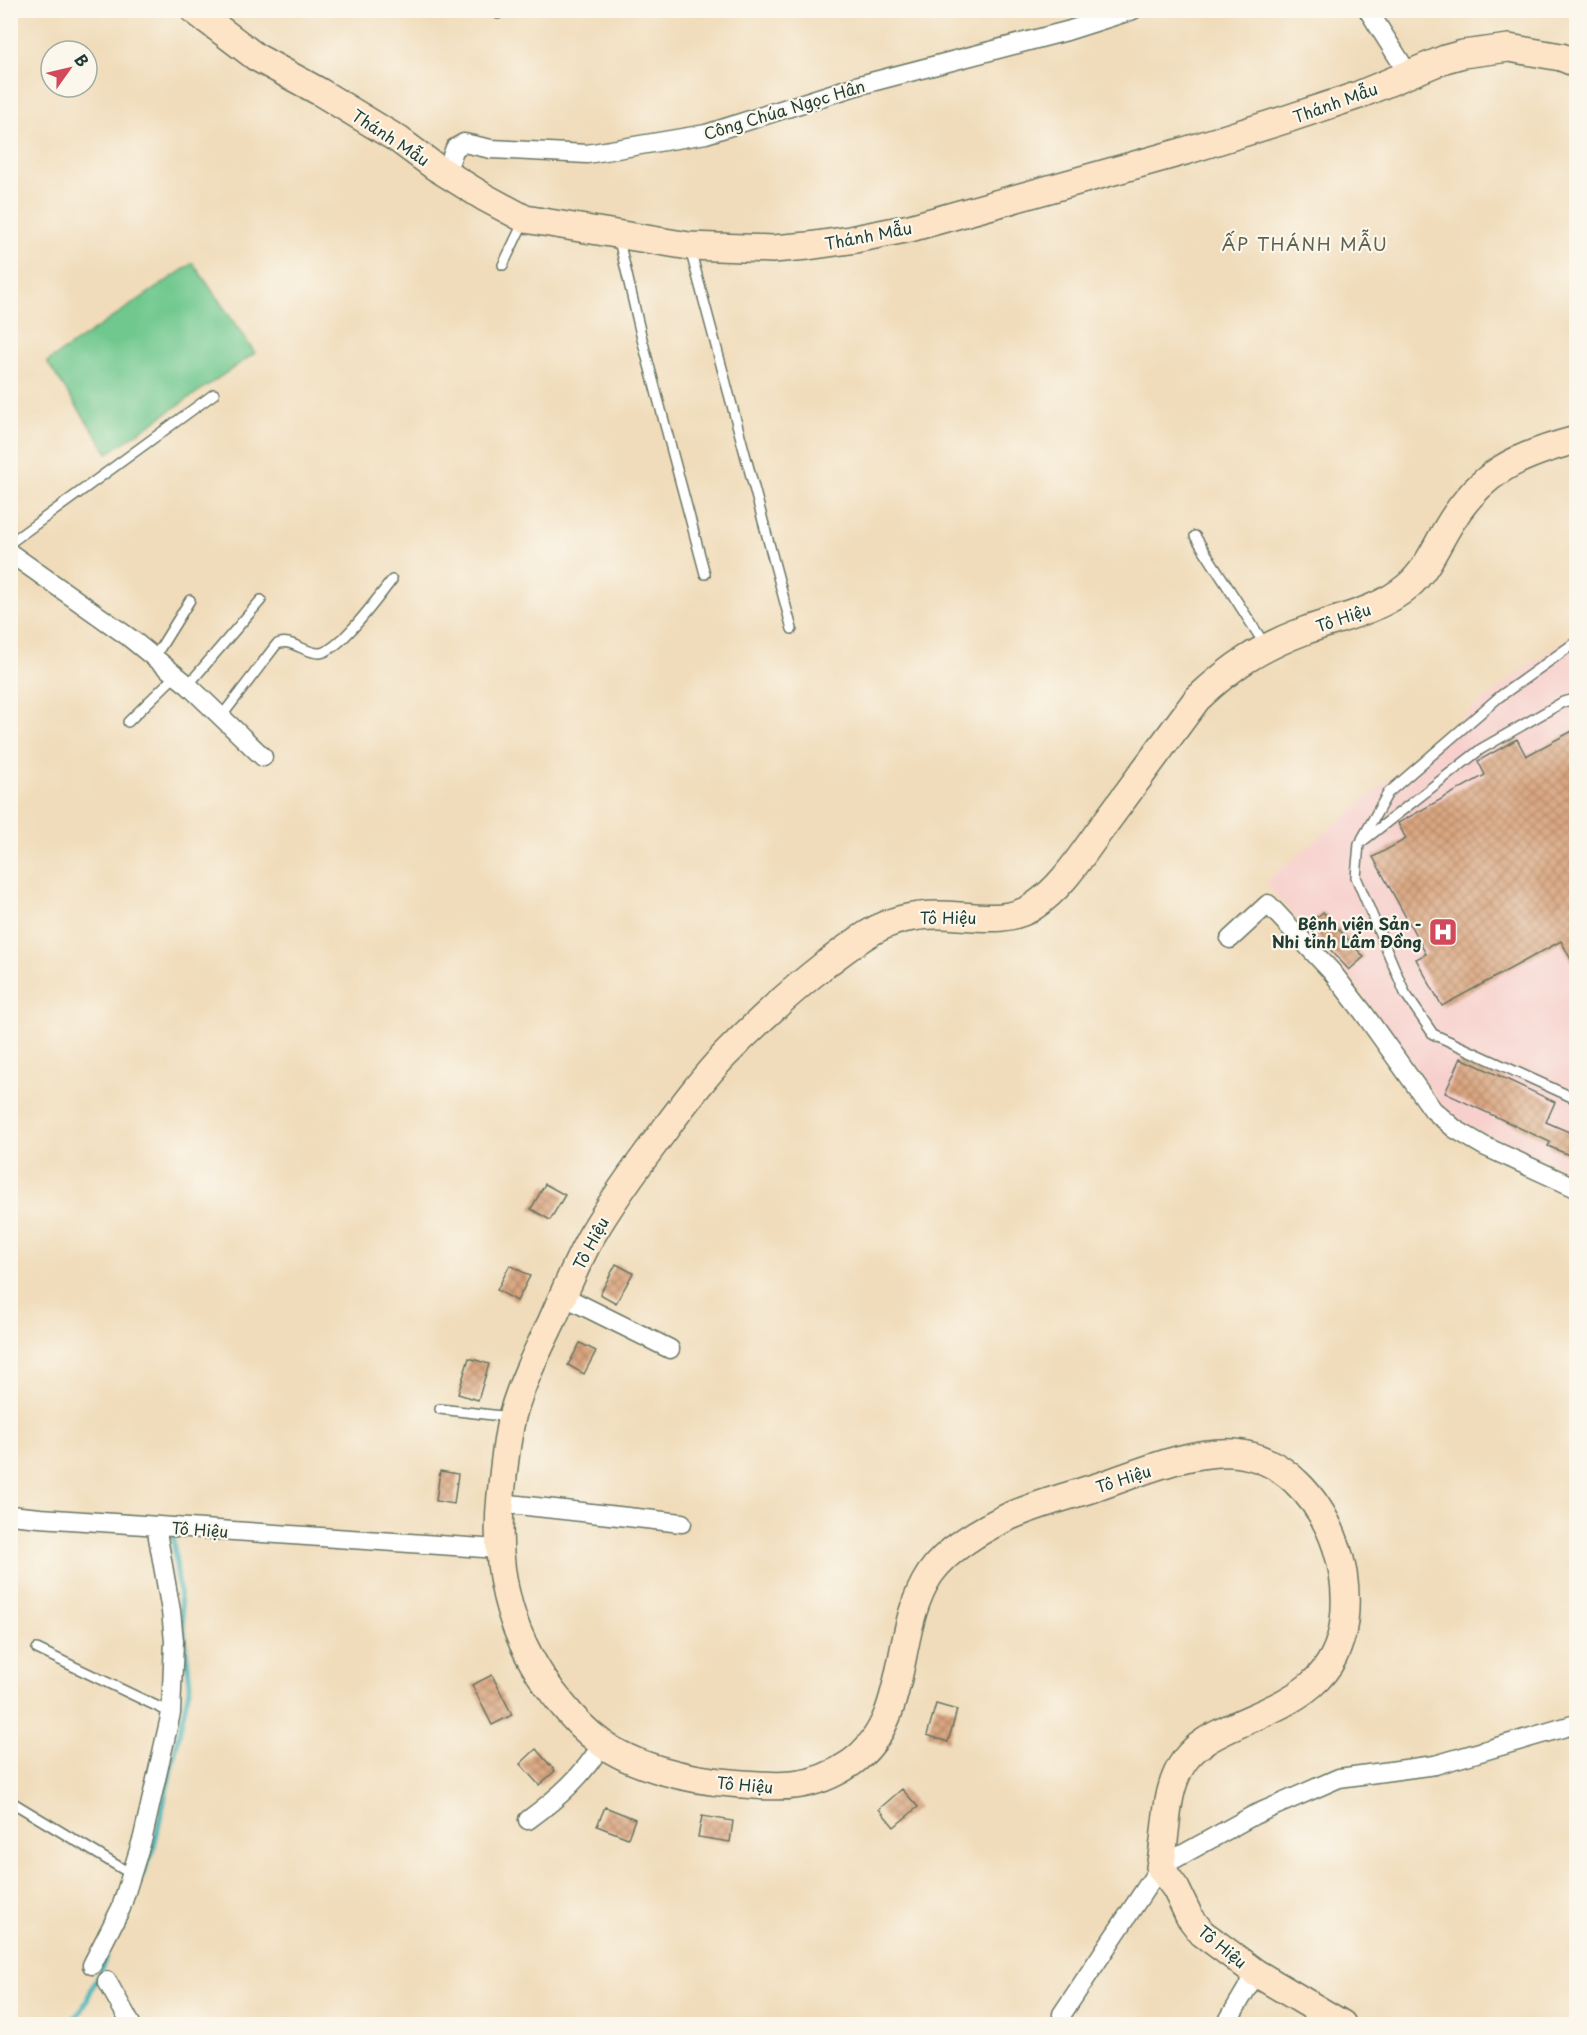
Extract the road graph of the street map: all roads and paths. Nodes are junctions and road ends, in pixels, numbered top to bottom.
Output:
1 (194, 10) edge
2 (1133, 10) edge
3 (1368, 10) edge
4 (1576, 63) edge
5 (1409, 75) junction
6 (446, 172) junction
7 (525, 219) junction
8 (617, 234) junction
9 (689, 246) junction
10 (504, 265) dead end
11 (214, 394) dead end
12 (1576, 441) edge
13 (1195, 536) dead end
14 (10, 543) edge
15 (10, 553) edge
16 (705, 574) dead end
17 (392, 580) dead end
18 (190, 600) dead end
19 (261, 600) dead end
20 (792, 629) dead end
21 (1576, 642) edge
22 (1266, 647) junction
23 (154, 658) junction
24 (182, 681) junction
25 (1576, 699) edge
26 (221, 717) junction
27 (128, 722) dead end
28 (263, 757) dead end
29 (1359, 844) junction
30 (1230, 939) dead end
31 (1576, 1099) edge
32 (1576, 1188) edge
33 (563, 1296) junction
34 (670, 1349) dead end
35 (440, 1409) dead end
36 (512, 1417) junction
37 (500, 1503) junction
38 (10, 1515) edge
39 (682, 1523) dead end
40 (156, 1526) junction
41 (498, 1549) junction
42 (37, 1649) dead end
43 (171, 1713) junction
44 (1576, 1724) edge
45 (602, 1744) junction
46 (10, 1801) edge
47 (528, 1820) dead end
48 (1160, 1867) junction
49 (131, 1874) junction
50 (92, 1965) dead end
51 (1256, 1973) junction
52 (107, 1980) dead end
53 (1062, 2014) dead end
54 (131, 2025) edge
55 (1226, 2025) edge
56 (1342, 2025) edge

1 - 6 street, Thánh Mẫu
2 - 6 street, Công Chúa Ngọc Hân
3 - 5 street
4 - 5 street, Thánh Mẫu
5 - 9 street, Thánh Mẫu
6 - 7 street, Thánh Mẫu
7 - 8 street, Thánh Mẫu
7 - 10 lane
8 - 9 street, Thánh Mẫu
8 - 16 lane
9 - 20 lane
11 - 14 lane
12 - 22 street, Tô Hiệu
13 - 22 lane
15 - 23 street
17 - 26 lane
18 - 23 lane
19 - 24 lane
21 - 29 lane
22 - 33 street, Tô Hiệu
23 - 24 street
24 - 26 street
24 - 27 lane
25 - 29 lane
26 - 28 street
29 - 31 lane
30 - 32 street
33 - 34 street
33 - 36 street, Tô Hiệu
35 - 36 lane
36 - 37 street, Tô Hiệu
37 - 39 street
37 - 41 street, Tô Hiệu
38 - 40 street, Tô Hiệu
40 - 41 street, Tô Hiệu
40 - 43 street
41 - 45 street, Tô Hiệu
42 - 43 lane
43 - 49 street
44 - 48 street
45 - 47 street
45 - 48 street, Tô Hiệu
46 - 49 lane
48 - 51 street, Tô Hiệu
48 - 53 street
49 - 50 street
51 - 55 street
51 - 56 street, Tô Hiệu
52 - 54 street

